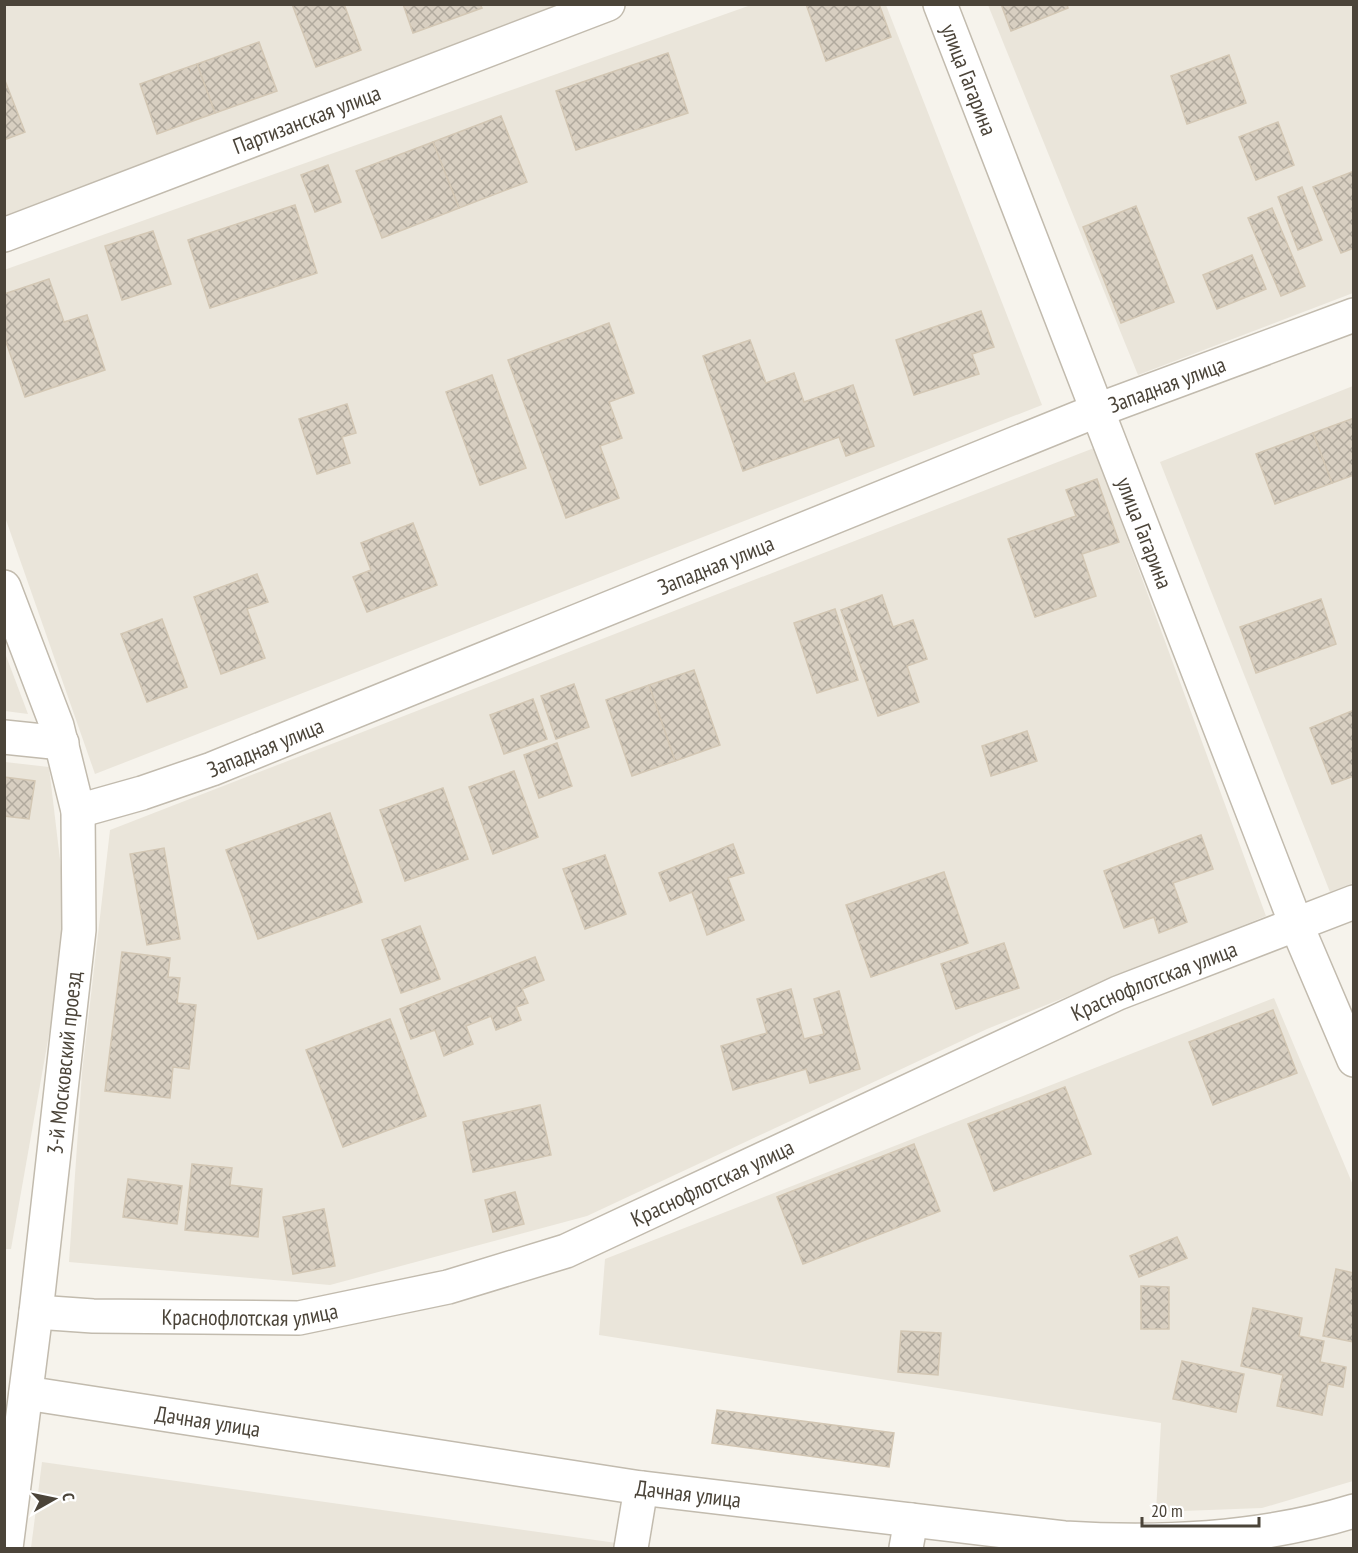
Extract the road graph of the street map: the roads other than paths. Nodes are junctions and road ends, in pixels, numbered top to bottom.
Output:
1 (608, 4) edge
2 (940, 4) edge
3 (4, 235) edge
4 (1353, 315) edge
5 (1098, 410) junction
6 (4, 587) edge
7 (4, 737) edge
8 (62, 743) junction
9 (78, 811) junction
10 (1353, 902) edge
11 (1296, 924) junction
12 (1353, 1060) edge
13 (36, 1312) junction
14 (20, 1374) edge
15 (641, 1488) junction
16 (1353, 1511) edge
17 (908, 1534) edge
18 (6, 1548) edge
19 (631, 1548) edge

1 - 3 street, Партизанская улица
2 - 5 street, улица Гагарина
4 - 5 street, Западная улица
5 - 9 street, Западная улица
5 - 11 street, улица Гагарина
6 - 8 street, 3-й Московский проезд
7 - 8 street
8 - 9 street, 3-й Московский проезд
9 - 13 street, 3-й Московский проезд
10 - 11 street, Краснофлотская улица
11 - 12 street, улица Гагарина
11 - 13 street, Краснофлотская улица
13 - 14 street, 3-й Московский проезд
14 - 15 street, Дачная улица
14 - 18 street, 3-й Московский проезд
15 - 17 street, Дачная улица
15 - 19 street
16 - 17 street, Дачная улица

